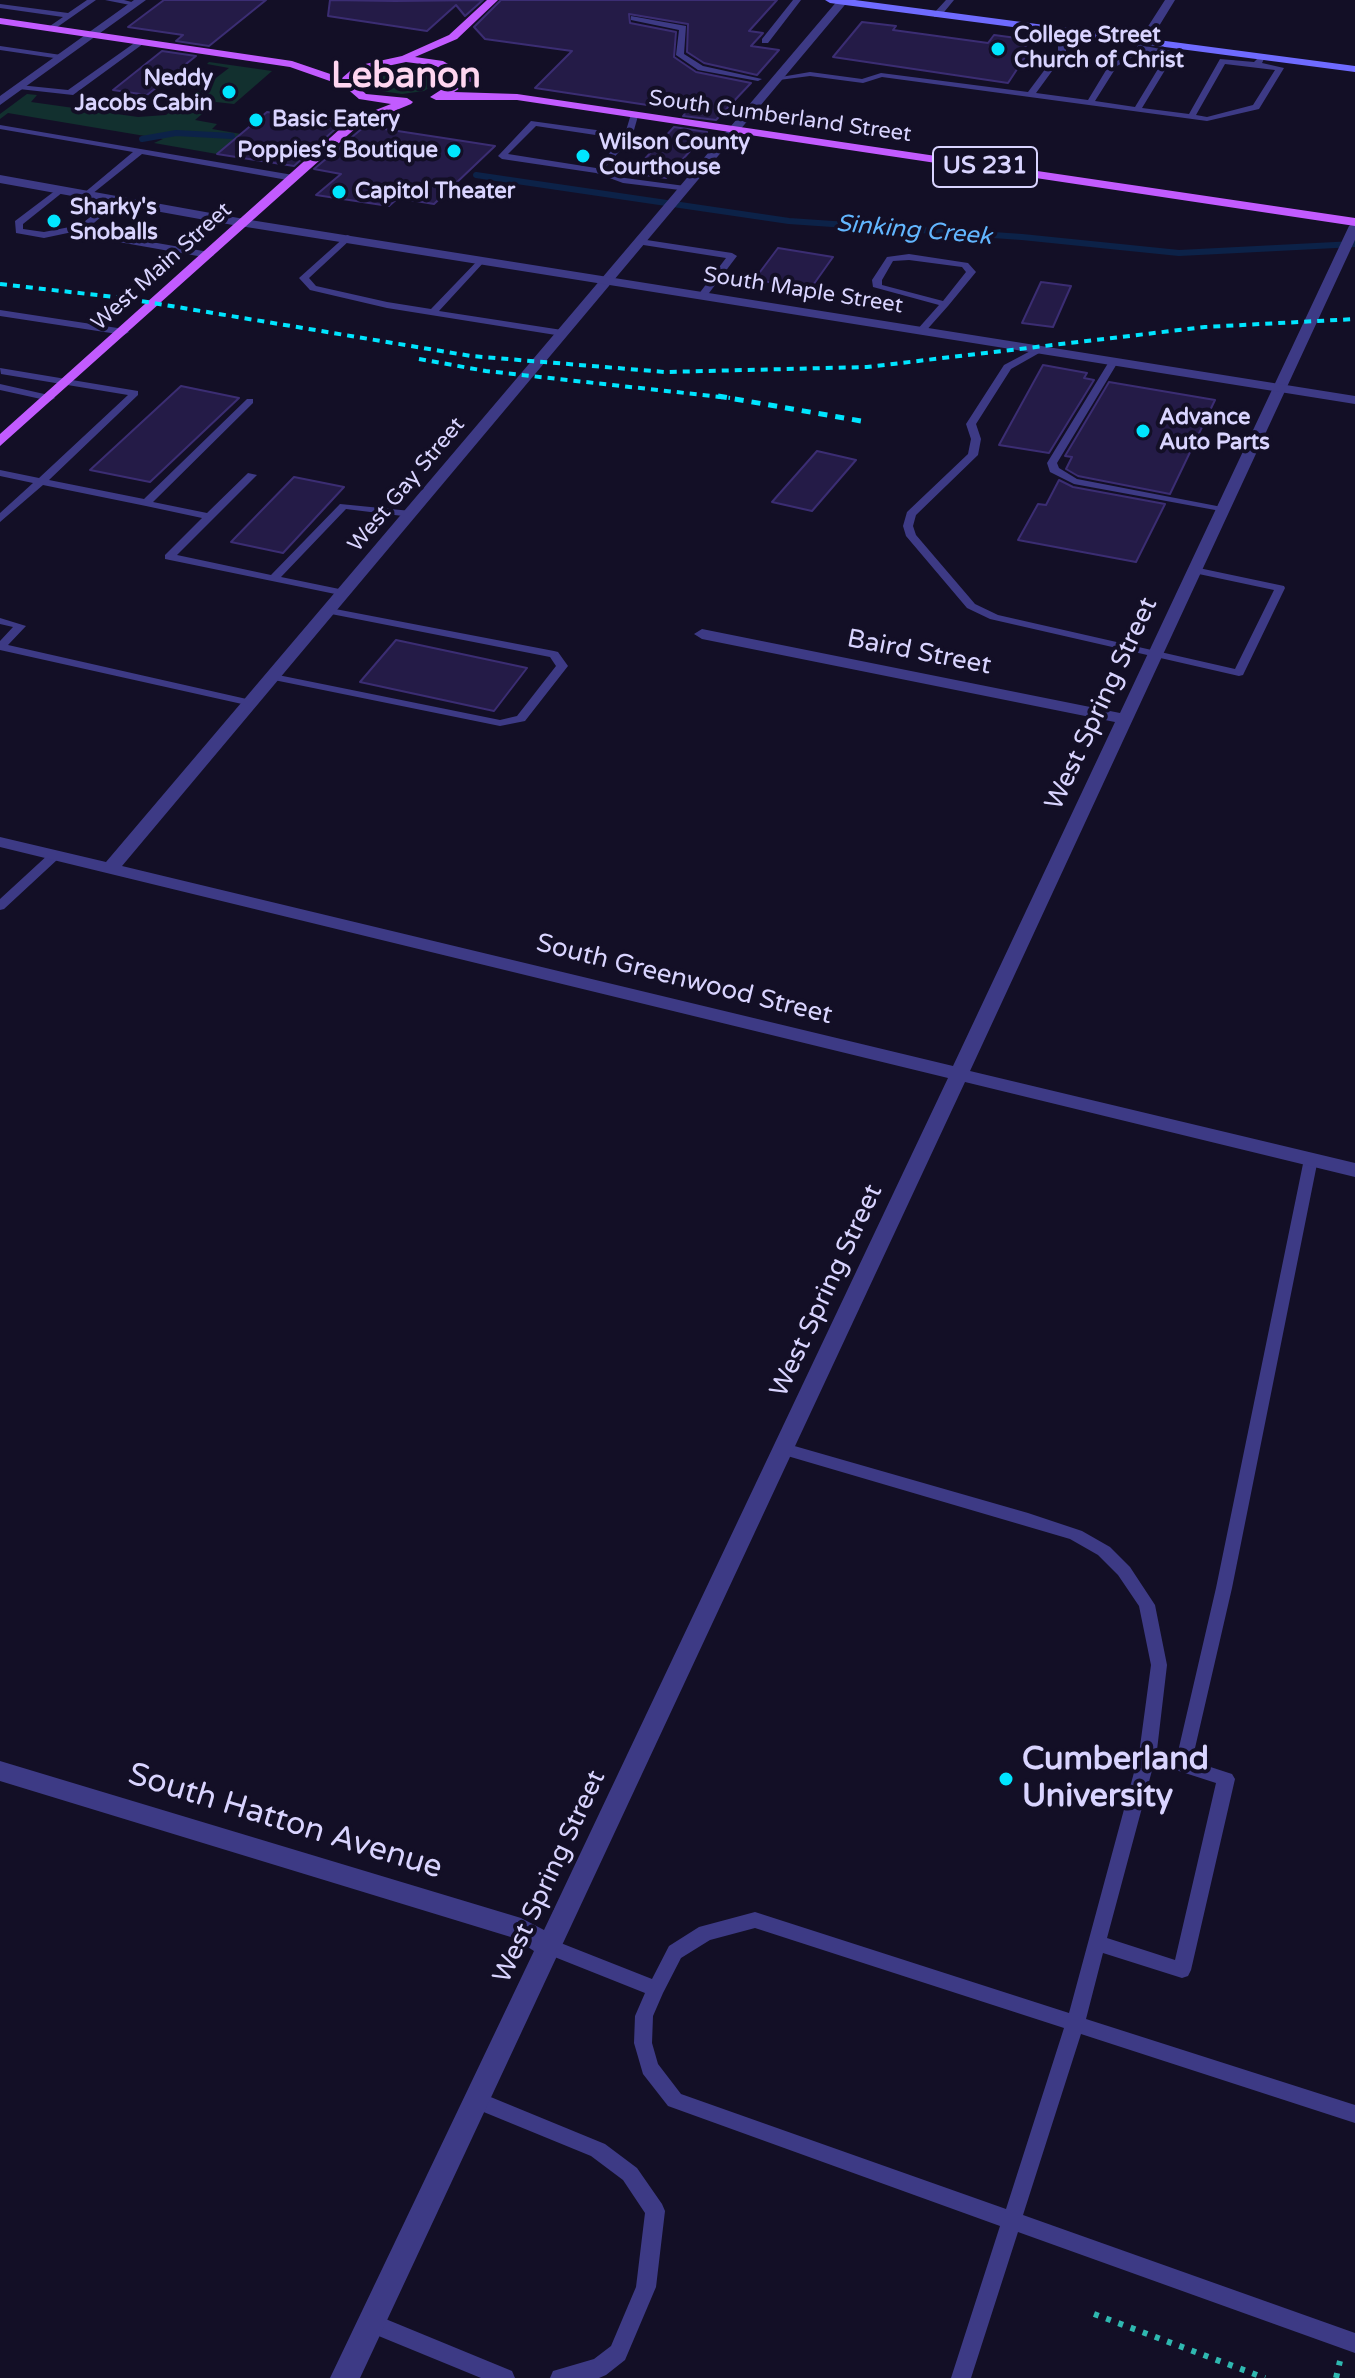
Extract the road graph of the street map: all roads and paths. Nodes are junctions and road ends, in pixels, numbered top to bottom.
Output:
1 (92, 0) edge
2 (109, 0) edge
3 (493, 0) edge
4 (797, 0) edge
5 (839, 0) edge
6 (950, 0) edge
7 (1170, 0) edge
8 (138, 2) edge
9 (1, 3) edge
10 (27, 10) junction
11 (937, 15) junction
12 (70, 16) junction
13 (634, 18) dead end
14 (4, 21) edge
15 (53, 28) junction
16 (1062, 32) junction
17 (93, 34) junction
18 (453, 37) junction
19 (143, 41) junction
20 (765, 41) dead end
21 (1142, 45) junction
22 (0, 48) edge
23 (61, 57) junction
24 (394, 59) junction
25 (1259, 61) junction
26 (292, 64) junction
27 (328, 64) dead end
28 (343, 64) dead end
29 (370, 64) junction
30 (452, 69) junction
31 (1355, 69) edge
32 (779, 78) junction
33 (758, 79) dead end
34 (348, 84) junction
35 (19, 87) junction
36 (1030, 96) junction
37 (363, 97) junction
38 (436, 97) junction
39 (517, 97) junction
40 (0, 101) edge
41 (407, 102) junction
42 (1090, 103) junction
43 (1137, 110) junction
44 (634, 116) junction
45 (1191, 117) junction
46 (354, 123) junction
47 (0, 127) edge
48 (736, 130) junction
49 (628, 137) junction
50 (140, 151) junction
51 (598, 171) junction
52 (293, 178) junction
53 (0, 179) edge
54 (60, 190) junction
55 (87, 195) junction
56 (681, 195) junction
57 (116, 200) junction
58 (244, 223) junction
59 (83, 227) junction
60 (1353, 229) edge
61 (347, 238) junction
62 (640, 242) junction
63 (209, 255) junction
64 (481, 260) junction
65 (607, 280) junction
66 (703, 295) junction
67 (945, 304) junction
68 (433, 312) junction
69 (0, 313) edge
70 (921, 331) junction
71 (124, 332) junction
72 (562, 333) junction
73 (1038, 350) junction
74 (1113, 362) junction
75 (3, 367) edge
76 (69, 382) junction
77 (0, 387) edge
78 (1278, 388) junction
79 (50, 398) junction
80 (1355, 400) edge
81 (250, 401) dead end
82 (0, 442) edge
83 (0, 473) edge
84 (252, 475) dead end
85 (41, 482) junction
86 (146, 503) junction
87 (1222, 510) junction
88 (411, 514) junction
89 (209, 517) junction
90 (0, 519) edge
91 (1194, 570) junction
92 (273, 579) junction
93 (345, 593) junction
94 (330, 611) junction
95 (0, 621) edge
96 (702, 634) dead end
97 (0, 647) edge
98 (1155, 656) junction
99 (273, 677) junction
100 (251, 703) junction
101 (1126, 719) junction
102 (0, 842) edge
103 (54, 856) junction
104 (111, 868) junction
105 (0, 906) edge
106 (959, 1074) junction
107 (1311, 1159) junction
108 (1355, 1170) edge
109 (784, 1449) junction
110 (1148, 1754) junction
111 (1183, 1765) junction
112 (0, 1771) edge
113 (1097, 1943) junction
114 (548, 1946) junction
115 (656, 1989) junction
116 (1075, 2024) junction
117 (476, 2100) junction
118 (1355, 2114) edge
119 (1010, 2220) junction
120 (1094, 2314) dead end
121 (371, 2323) junction
122 (1355, 2343) edge
123 (345, 2378) edge
124 (505, 2378) edge
125 (560, 2378) edge
126 (961, 2378) edge
127 (1265, 2378) edge

1 - 12 lane
2 - 8 lane
3 - 18 main road
4 - 20 lane
5 - 11 main road
5 - 32 street, West Gay Street
6 - 11 lane
7 - 21 street
8 - 17 street
9 - 10 lane
10 - 12 lane
10 - 14 lane
11 - 16 main road
12 - 15 lane
13 - 33 lane
14 - 15 main road
15 - 17 main road
16 - 21 main road
16 - 36 lane
17 - 19 main road
17 - 23 street
18 - 24 main road
18 - 30 main road
19 - 26 main road
19 - 35 lane
21 - 25 main road
21 - 42 lane
21 - 43 lane
22 - 23 lane
23 - 35 street
24 - 29 main road
24 - 30 main road
25 - 31 main road
25 - 45 lane
25 - 45 lane
26 - 27 main road
26 - 34 main road
28 - 29 main road
29 - 34 main road
30 - 38 main road
30 - 39 main road
32 - 36 lane
32 - 48 street, West Gay Street
34 - 37 main road
35 - 40 street
36 - 42 lane
37 - 41 main road, US 231
37 - 46 main road, West Main Street
38 - 39 main road, South Cumberland Street / US 231
38 - 41 main road, US 231
39 - 44 main road, South Cumberland Street / US 231
41 - 46 main road, West Main Street
42 - 43 lane
43 - 45 lane
44 - 48 main road, South Cumberland Street / US 231
44 - 49 lane
46 - 52 main road, West Main Street
47 - 50 lane
48 - 56 street, West Gay Street
48 - 60 main road, South Cumberland Street / US 231
49 - 51 lane
49 - 51 lane
50 - 52 lane
50 - 55 lane
51 - 56 lane
52 - 58 main road, West Main Street
53 - 54 street, South Maple Street
54 - 55 street, South Maple Street
54 - 59 lane
55 - 57 street, South Maple Street
56 - 62 street, West Gay Street
57 - 58 street, South Maple Street
57 - 59 lane
58 - 61 street, South Maple Street
58 - 63 main road, West Main Street
59 - 63 lane
60 - 78 street, West Spring Street
61 - 64 street, South Maple Street
61 - 68 lane
62 - 65 street, West Gay Street
62 - 66 lane
63 - 71 main road, West Main Street
64 - 65 street, South Maple Street
64 - 68 lane
65 - 66 street, South Maple Street
65 - 72 street, West Gay Street
66 - 70 street, South Maple Street
67 - 67 lane
67 - 70 lane
68 - 72 lane
69 - 71 lane
70 - 73 street, South Maple Street
71 - 76 main road, West Main Street
72 - 88 street, West Gay Street
73 - 74 street, South Maple Street
73 - 98 lane
74 - 78 street, South Maple Street
74 - 87 lane
75 - 76 lane
76 - 79 main road, West Main Street
76 - 85 lane
77 - 79 lane
78 - 80 street, South Maple Street
78 - 87 street, West Spring Street
79 - 82 main road, West Main Street
81 - 86 lane
83 - 85 lane
84 - 89 lane
85 - 86 lane
85 - 90 lane
86 - 89 lane
87 - 91 street, West Spring Street
88 - 92 lane
88 - 93 street, West Gay Street
89 - 92 lane
91 - 98 street, West Spring Street
91 - 98 lane
92 - 93 lane
93 - 94 street, West Gay Street
94 - 99 street, West Gay Street
94 - 99 lane
95 - 97 lane
96 - 101 street, Baird Street
97 - 100 lane
98 - 101 street, West Spring Street
99 - 100 street, West Gay Street
100 - 104 street, West Gay Street
101 - 106 street, West Spring Street
102 - 103 street, South Greenwood Street
103 - 104 street, South Greenwood Street
103 - 105 lane
104 - 106 street, South Greenwood Street
106 - 107 street, South Greenwood Street
106 - 109 street, West Spring Street
107 - 108 street, South Greenwood Street
107 - 111 lane
109 - 110 lane
109 - 114 street, West Spring Street
110 - 111 lane
110 - 113 lane
111 - 113 lane
112 - 114 street, South Hatton Avenue
113 - 116 lane
114 - 115 lane
114 - 117 street, West Spring Street
115 - 116 lane
115 - 119 lane
116 - 118 lane
116 - 119 lane
117 - 121 street, West Spring Street
117 - 125 lane
119 - 122 lane
119 - 126 lane
120 - 127 path
121 - 123 street, West Spring Street
121 - 124 lane

